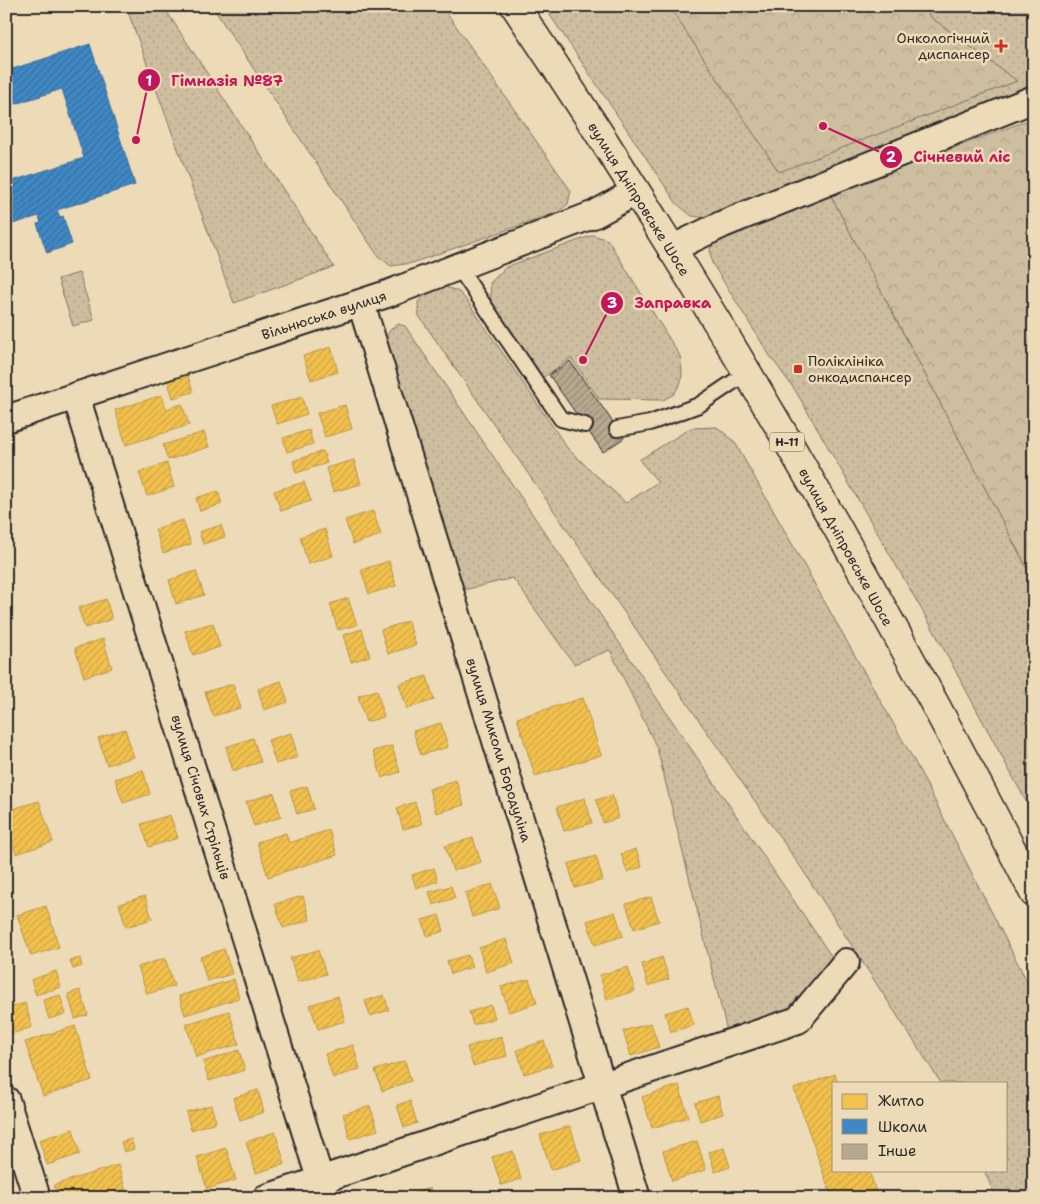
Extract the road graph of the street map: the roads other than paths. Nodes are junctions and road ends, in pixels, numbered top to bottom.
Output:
1 (515, 6) edge
2 (1034, 99) edge
3 (635, 192) junction
4 (671, 250) junction
5 (459, 268) junction
6 (361, 303) junction
7 (748, 372) junction
8 (76, 396) junction
9 (6, 419) edge
10 (585, 426) dead end
11 (618, 429) dead end
12 (1034, 893) edge
13 (846, 962) dead end
14 (602, 1086) junction
15 (6, 1100) edge
16 (323, 1189) edge
17 (37, 1198) edge
18 (266, 1198) edge
19 (637, 1198) edge

1 - 3 main road, вулиця Дніпровське Шосе / Н-11
2 - 4 street
3 - 4 main road, вулиця Дніпровське Шосе / Н-11
3 - 5 street, Вільнюська вулиця
4 - 7 main road, вулиця Дніпровське Шосе / Н-11
5 - 6 street, Вільнюська вулиця
5 - 10 lane
6 - 8 street, Вільнюська вулиця
6 - 14 street, вулиця Миколи Бородуліна
7 - 11 lane
7 - 12 main road, вулиця Дніпровське Шосе / Н-11
8 - 9 street, Вільнюська вулиця
8 - 16 street, вулиця Січових Стрільців
13 - 14 street
14 - 16 street
14 - 19 street, вулиця Миколи Бородуліна
15 - 17 street
16 - 18 street

